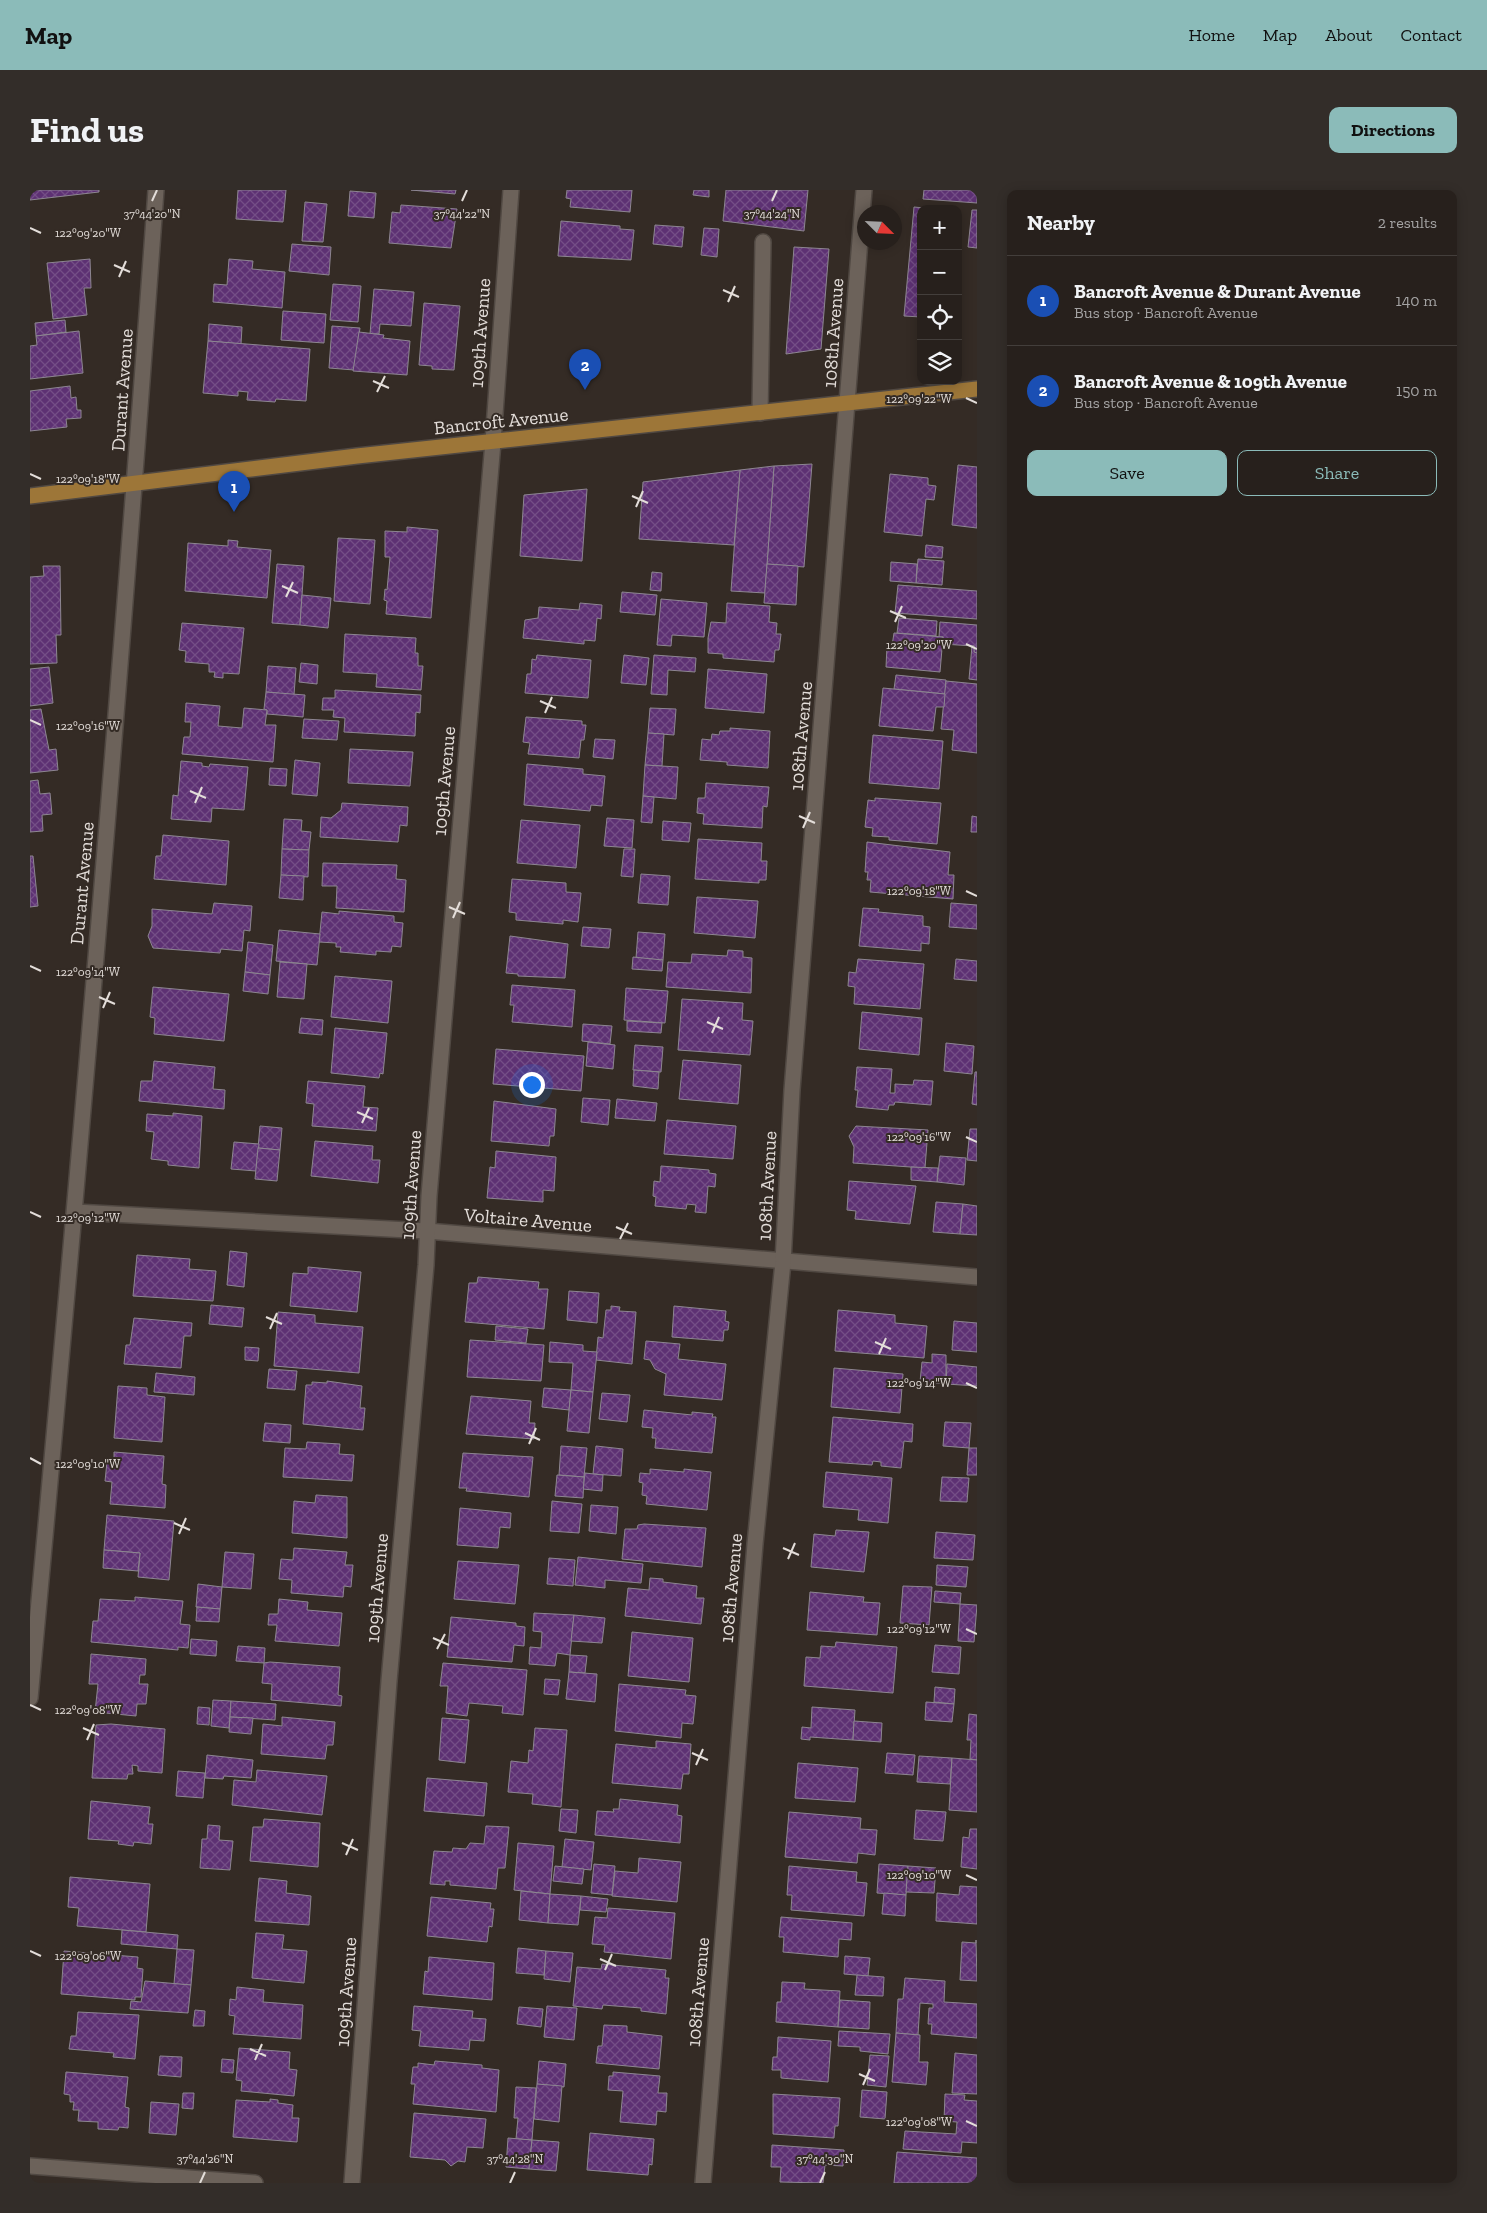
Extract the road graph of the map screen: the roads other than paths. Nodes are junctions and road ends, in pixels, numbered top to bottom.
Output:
1 (156, 190) edge
2 (511, 190) edge
3 (864, 190) edge
4 (763, 242) dead end
5 (977, 389) edge
6 (848, 404) junction
7 (760, 413) junction
8 (493, 442) junction
9 (135, 484) junction
10 (30, 496) edge
11 (75, 1212) junction
12 (427, 1232) junction
13 (783, 1262) junction
14 (977, 1278) edge
15 (30, 1698) edge
16 (30, 2166) edge
17 (255, 2183) edge
18 (352, 2183) edge
19 (703, 2183) edge

1 - 9 street, Durant Avenue
2 - 8 street, 109th Avenue
3 - 6 street, 108th Avenue
4 - 7 street
5 - 6 main road, Bancroft Avenue
6 - 7 main road, Bancroft Avenue
6 - 13 street, 108th Avenue
7 - 8 main road, Bancroft Avenue
8 - 9 main road, Bancroft Avenue
8 - 12 street, 109th Avenue
9 - 10 main road, Bancroft Avenue
9 - 11 street, Durant Avenue
11 - 12 street, Voltaire Avenue
11 - 15 street, Durant Avenue
12 - 13 street, Voltaire Avenue
12 - 18 street, 109th Avenue
13 - 14 street, Voltaire Avenue
13 - 19 street, 108th Avenue
16 - 17 street

